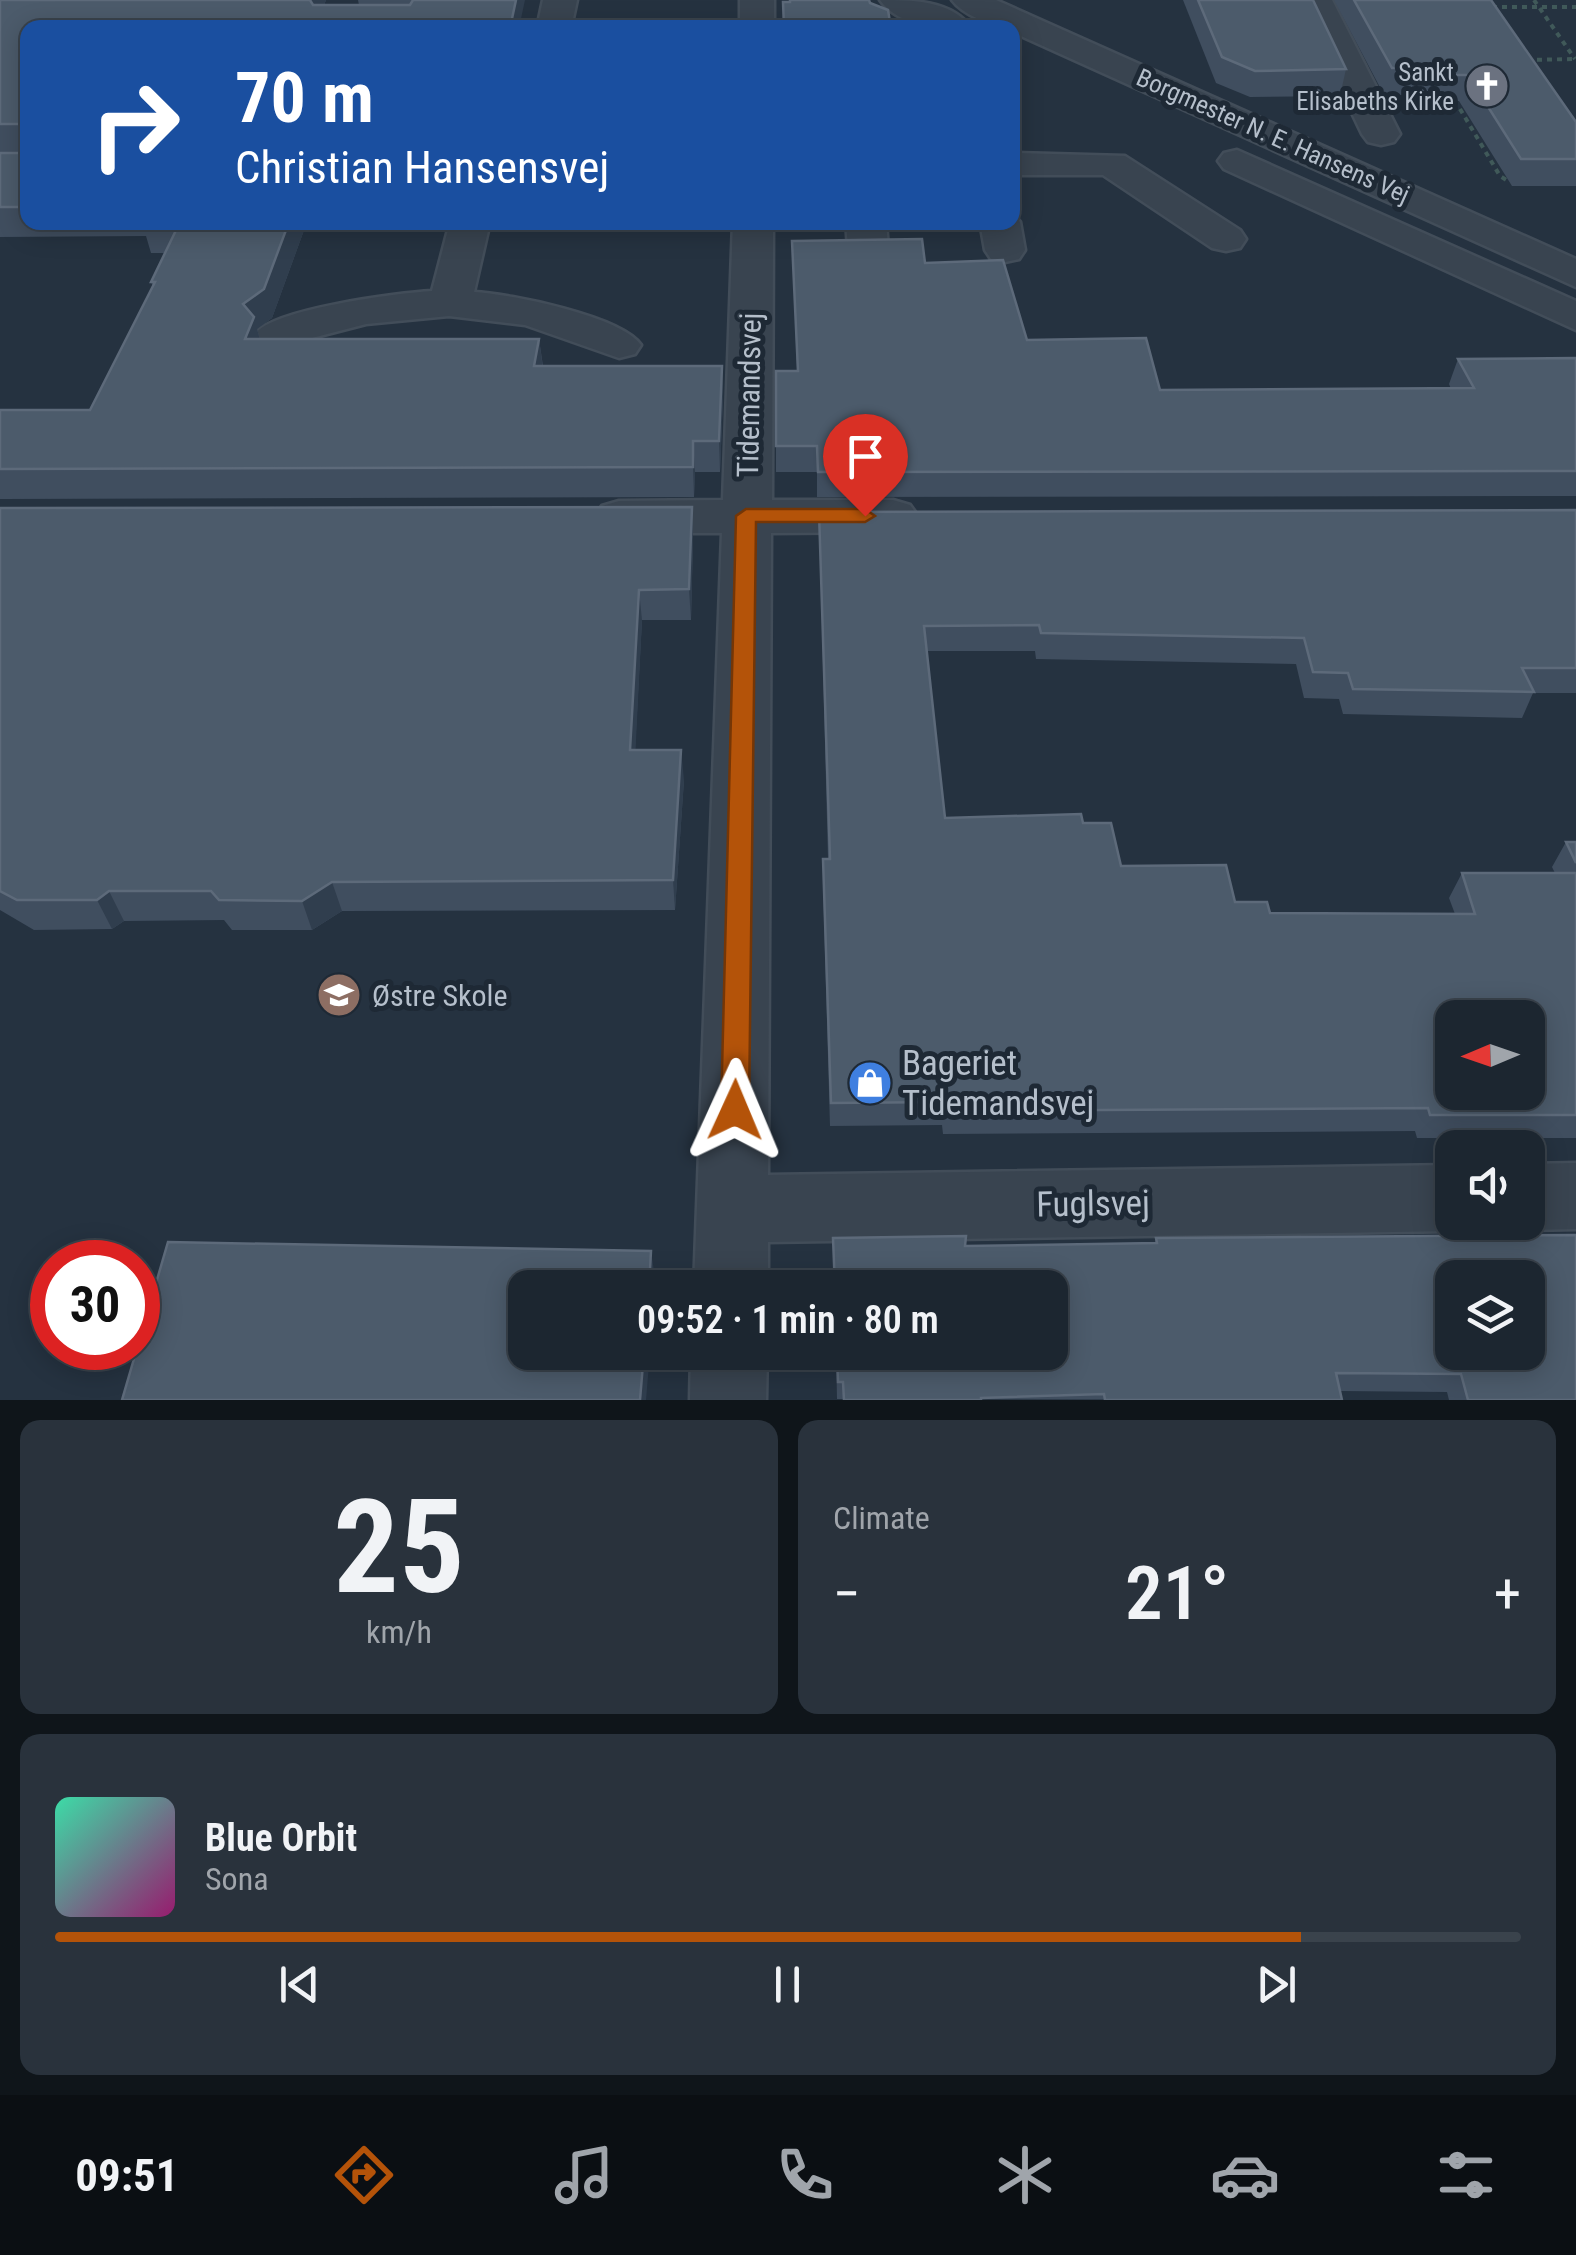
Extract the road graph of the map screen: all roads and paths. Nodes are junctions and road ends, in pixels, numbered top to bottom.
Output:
1 (897, 0) edge
2 (969, 0) edge
3 (1315, 0) edge
4 (1534, 0) edge
5 (1576, 6) edge
6 (1482, 7) edge
7 (1538, 7) junction
8 (938, 20) edge
9 (1013, 20) edge
10 (1020, 23) edge
11 (1020, 59) edge
12 (1518, 60) edge
13 (1576, 60) edge
14 (1374, 121) joint
15 (1020, 164) edge
16 (1520, 190) edge
17 (468, 230) edge
18 (753, 230) edge
19 (1226, 240) dead end
20 (1576, 274) edge
21 (450, 302) junction
22 (1576, 317) edge
23 (278, 334) edge
24 (618, 344) dead end
25 (746, 516) junction
26 (945, 516) edge
27 (564, 517) edge
28 (1576, 1196) edge
29 (1545, 1197) edge
30 (1435, 1198) edge
31 (733, 1209) junction
32 (731, 1270) edge
33 (729, 1370) edge
34 (728, 1400) edge

1 - 8 street
2 - 9 street, Borgmester N. E. Hansens Vej
3 - 14 street
4 - 7 path
5 - 7 path
6 - 7 path
7 - 13 path
10 - 20 street, Borgmester N. E. Hansens Vej
11 - 22 street, Borgmester N. E. Hansens Vej
12 - 13 path
14 - 16 path
15 - 19 street
17 - 21 street
18 - 25 street, Tidemandsvej
21 - 23 street
21 - 24 street
25 - 26 street
25 - 27 street
25 - 31 street, Tidemandsvej
28 - 29 street
30 - 31 street, Fuglsvej
31 - 32 street, Tidemandsvej
33 - 34 street

